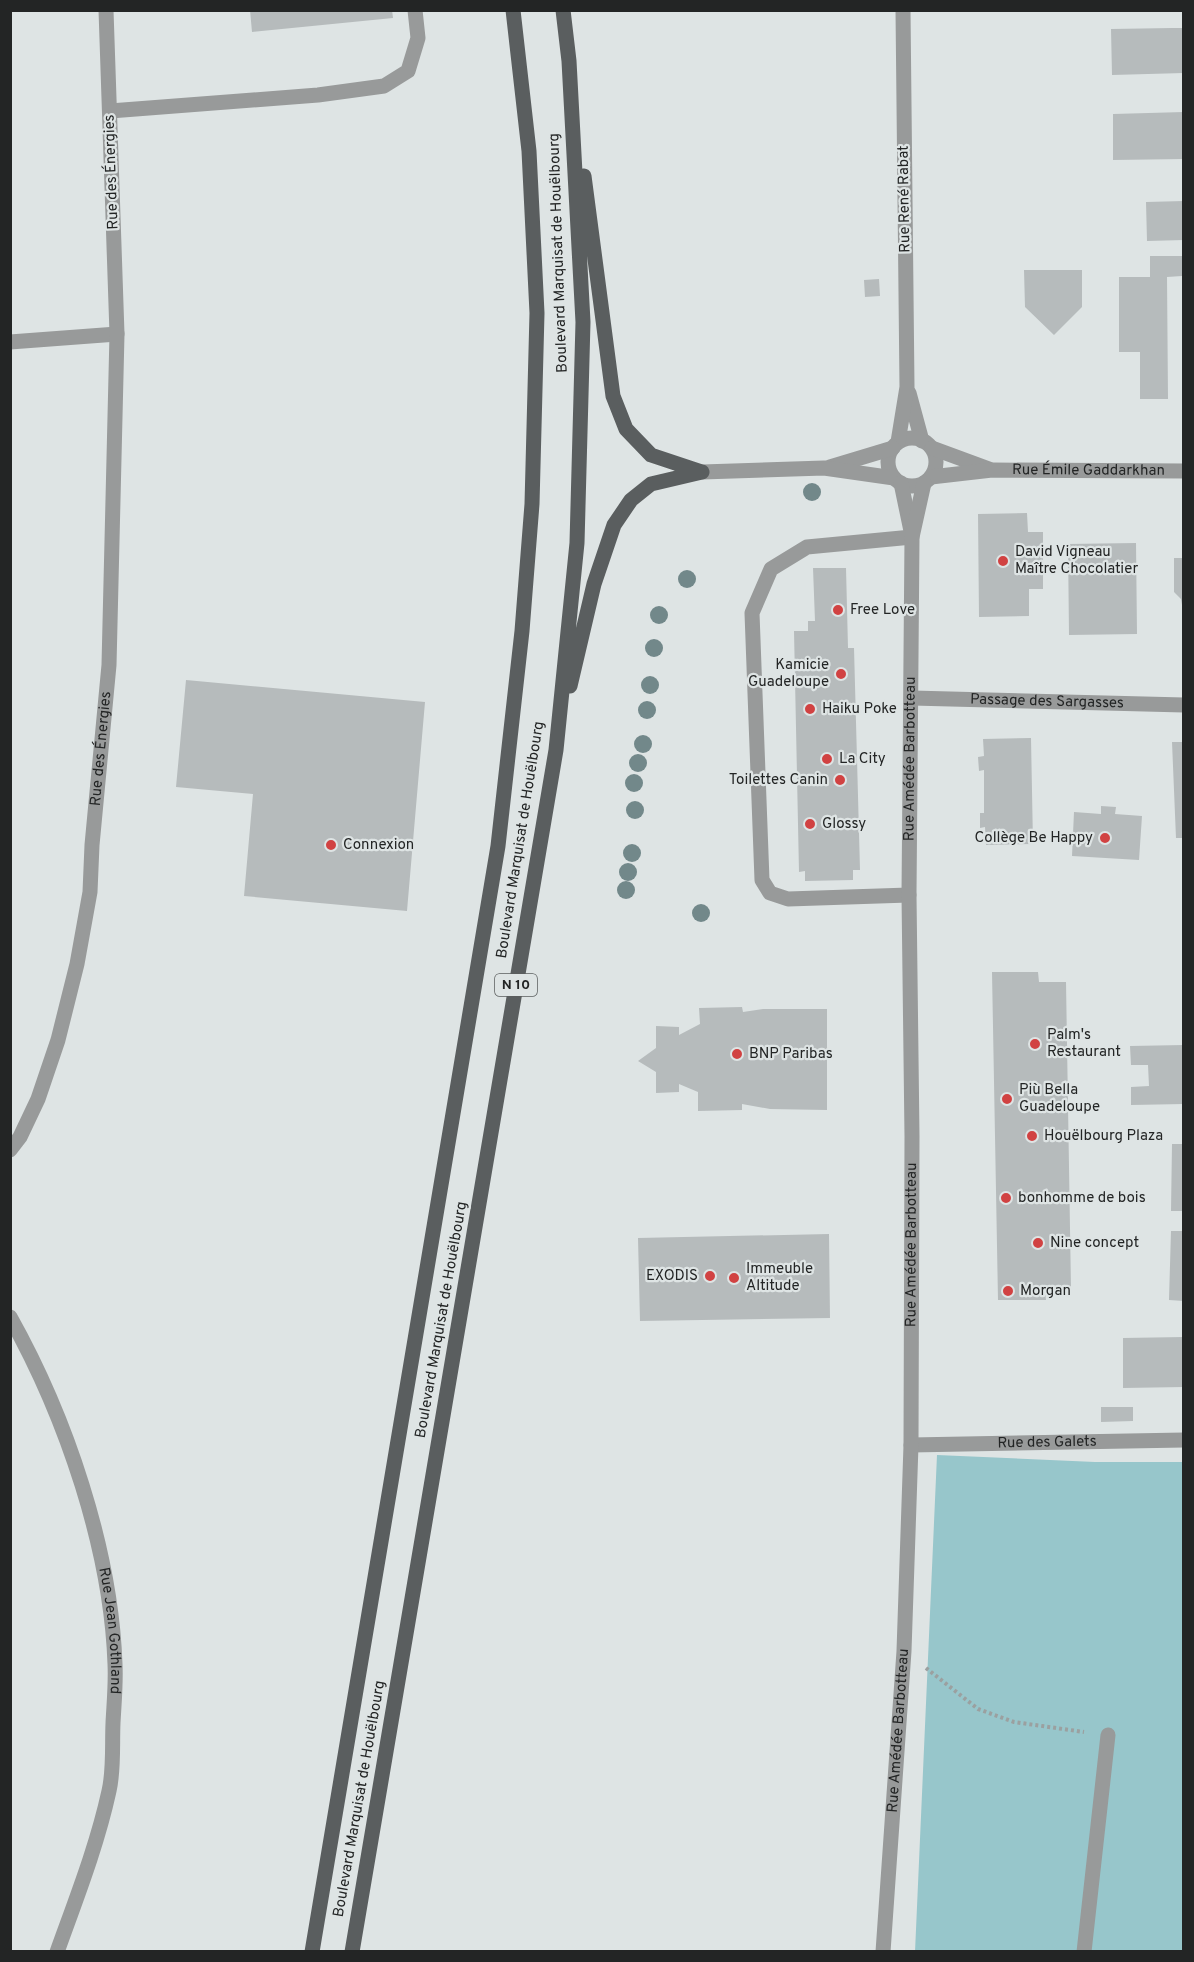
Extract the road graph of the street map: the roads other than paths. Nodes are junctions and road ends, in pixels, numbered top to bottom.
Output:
1 (106, 10) edge
2 (415, 10) edge
3 (513, 10) edge
4 (563, 10) edge
5 (903, 10) edge
6 (569, 62) junction
7 (110, 111) junction
8 (117, 334) junction
9 (10, 342) edge
10 (907, 387) junction
11 (896, 445) junction
12 (927, 445) junction
13 (824, 468) junction
14 (992, 470) junction
15 (1184, 471) edge
16 (702, 472) junction
17 (928, 480) junction
18 (898, 481) junction
19 (912, 537) junction
20 (912, 698) junction
21 (1184, 705) edge
22 (556, 750) junction
23 (909, 895) junction
24 (10, 1150) edge
25 (10, 1317) edge
26 (1184, 1440) edge
27 (911, 1445) junction
28 (1108, 1735) road end
29 (57, 1952) edge
30 (312, 1952) edge
31 (352, 1952) edge
32 (883, 1952) edge
33 (1083, 1952) edge

1 - 7 street, Rue des Énergies
2 - 7 street
3 - 30 main road, Boulevard Marquisat de Houëlbourg / N 10
4 - 6 main road, Boulevard Marquisat de Houëlbourg / N 10
5 - 10 street, Rue René Rabat
6 - 16 main road
6 - 22 main road, Boulevard Marquisat de Houëlbourg / N 10
7 - 8 street, Rue des Énergies
8 - 9 street
8 - 24 street, Rue des Énergies
10 - 11 street, Rue René Rabat
10 - 12 street, Rue René Rabat
11 - 12 street
11 - 13 street
11 - 18 street
12 - 14 street, Rue Émile Gaddarkhan
12 - 17 street
13 - 16 street
13 - 18 street
14 - 15 street, Rue Émile Gaddarkhan
14 - 17 street, Rue Émile Gaddarkhan
16 - 22 main road
17 - 18 street
17 - 19 street, Rue Amédée Barbotteau
18 - 19 street, Rue Amédée Barbotteau
19 - 20 street, Rue Amédée Barbotteau
19 - 23 street
20 - 21 street, Passage des Sargasses
20 - 23 street, Rue Amédée Barbotteau
22 - 31 main road, Boulevard Marquisat de Houëlbourg / N 10
23 - 27 street, Rue Amédée Barbotteau
25 - 29 street, Rue Jean Gothland
26 - 27 street, Rue des Galets
27 - 32 street, Rue Amédée Barbotteau
28 - 33 street

